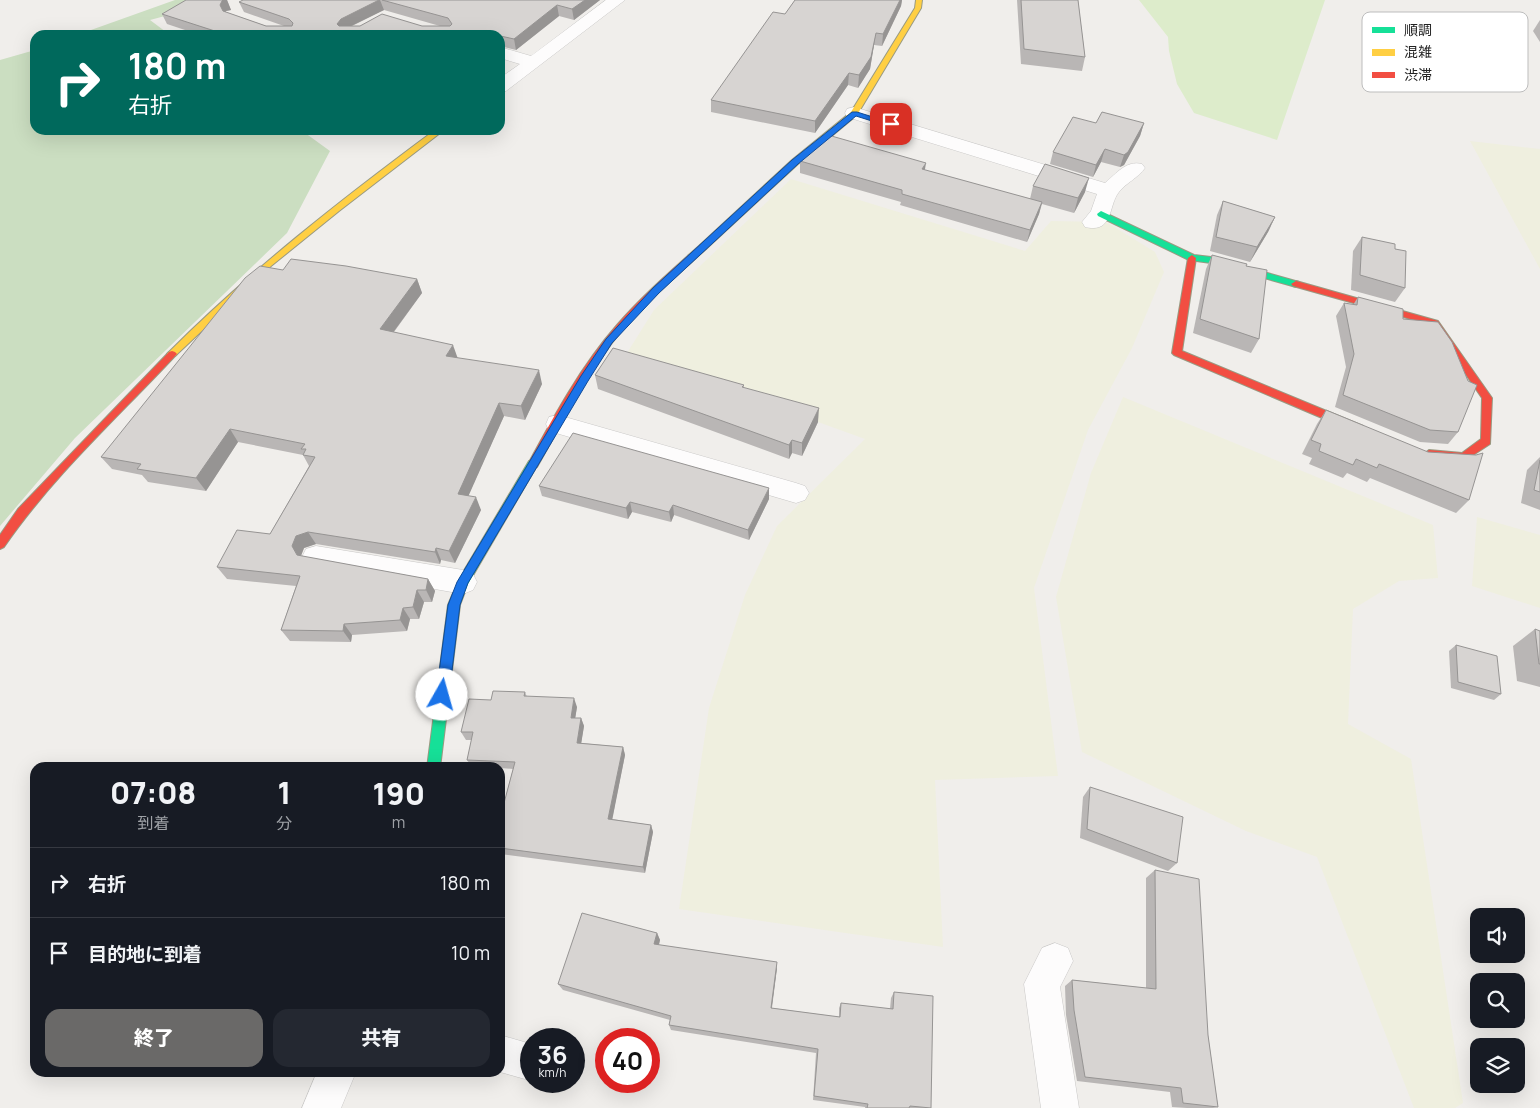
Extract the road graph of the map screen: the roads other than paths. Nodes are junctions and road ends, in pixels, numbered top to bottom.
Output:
1 (617, 0) edge
2 (919, 0) edge
3 (505, 53) edge
4 (534, 62) junction
5 (505, 83) edge
6 (854, 114) junction
7 (433, 135) edge
8 (1135, 168) dead end
9 (1108, 191) junction
10 (1097, 218) joint
11 (1192, 258) junction
12 (558, 424) junction
13 (1373, 435) edge
14 (1417, 454) edge
15 (796, 493) dead end
16 (0, 544) edge
17 (316, 557) edge
18 (463, 582) junction
19 (434, 762) edge
20 (1055, 961) dead end
21 (505, 1055) edge
22 (520, 1060) edge
23 (335, 1077) edge
24 (321, 1108) edge
25 (1060, 1108) edge

1 - 4 street
2 - 6 street
3 - 4 street
4 - 5 street
6 - 9 street
6 - 12 street
7 - 16 street
8 - 9 street
9 - 10 street
10 - 11 street
11 - 13 street
11 - 14 street
12 - 15 street
12 - 18 street
17 - 18 street
18 - 19 street
20 - 25 street
21 - 22 street
23 - 24 street

